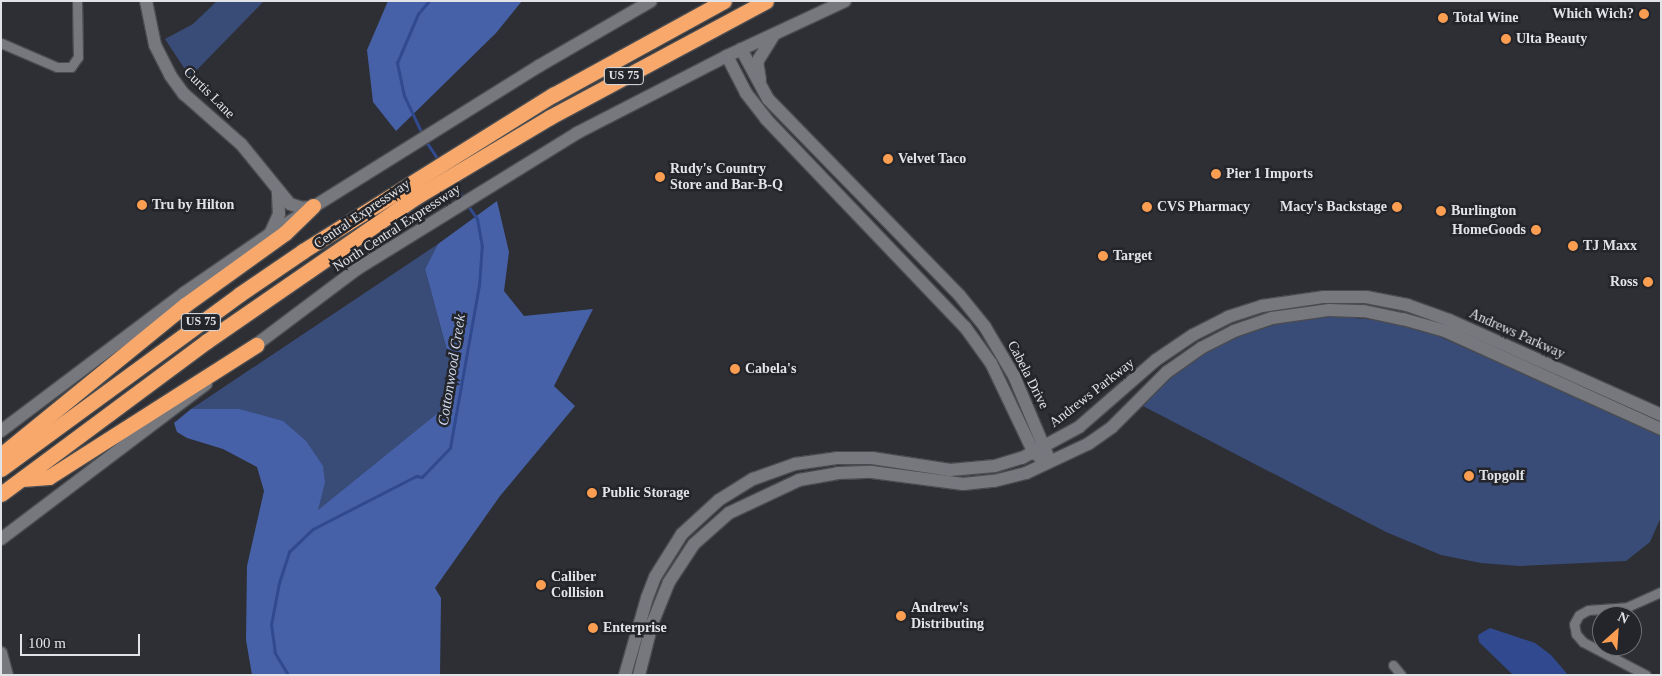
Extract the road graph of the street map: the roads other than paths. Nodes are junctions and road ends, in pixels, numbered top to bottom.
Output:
1 (77, 1) edge
2 (146, 1) edge
3 (651, 1) edge
4 (724, 1) edge
5 (766, 1) edge
6 (845, 1) edge
7 (777, 32) junction
8 (1, 43) edge
9 (741, 49) junction
10 (727, 56) junction
11 (761, 88) junction
12 (412, 190) junction
13 (278, 192) junction
14 (313, 206) junction
15 (270, 234) junction
16 (1306, 305) junction
17 (256, 345) junction
18 (1555, 374) junction
19 (1661, 415) edge
20 (1661, 429) edge
21 (1, 431) edge
22 (1046, 446) junction
23 (1034, 453) junction
24 (1, 455) edge
25 (894, 462) junction
26 (1049, 464) junction
27 (1, 469) edge
28 (811, 477) junction
29 (21, 480) junction
30 (1, 494) edge
31 (719, 500) junction
32 (729, 513) junction
33 (1, 539) edge
34 (1661, 592) edge
35 (1, 653) edge
36 (1392, 665) dead end
37 (627, 674) edge
38 (8, 675) edge
39 (639, 675) edge
40 (1401, 675) edge
41 (1646, 675) edge

1 - 8 street
2 - 13 street, Curtis Lane
3 - 14 street
4 - 12 highway, Central Expressway / US 75
5 - 12 highway, Central Expressway / US 75
6 - 7 street, North Central Expressway
7 - 9 street, North Central Expressway
7 - 11 street
9 - 10 street, North Central Expressway
9 - 11 street, Cabela Drive
10 - 17 street, North Central Expressway
10 - 23 street, Cabela Drive
11 - 22 street, Cabela Drive
12 - 27 highway, Central Expressway / US 75
12 - 29 highway, Central Expressway / US 75
13 - 14 street, Curtis Lane
13 - 15 street
14 - 15 street
14 - 24 highway
15 - 21 street
16 - 18 street, Andrews Parkway
16 - 22 street, Andrews Parkway
16 - 26 street, Andrews Parkway
17 - 29 highway
17 - 33 street, North Central Expressway
18 - 19 street, Andrews Parkway
18 - 20 street, Andrews Parkway
22 - 23 street, Andrews Parkway
22 - 26 street, Cabela Drive
23 - 25 street, Andrews Parkway
23 - 26 street, Cabela Drive
25 - 28 street
25 - 31 street, Andrews Parkway
26 - 28 street, Andrews Parkway
28 - 32 street, Andrews Parkway
29 - 30 highway, Central Expressway / US 75
31 - 32 street
31 - 37 street, Andrews Parkway
32 - 39 street, Andrews Parkway
34 - 41 street
35 - 38 street
36 - 40 street

